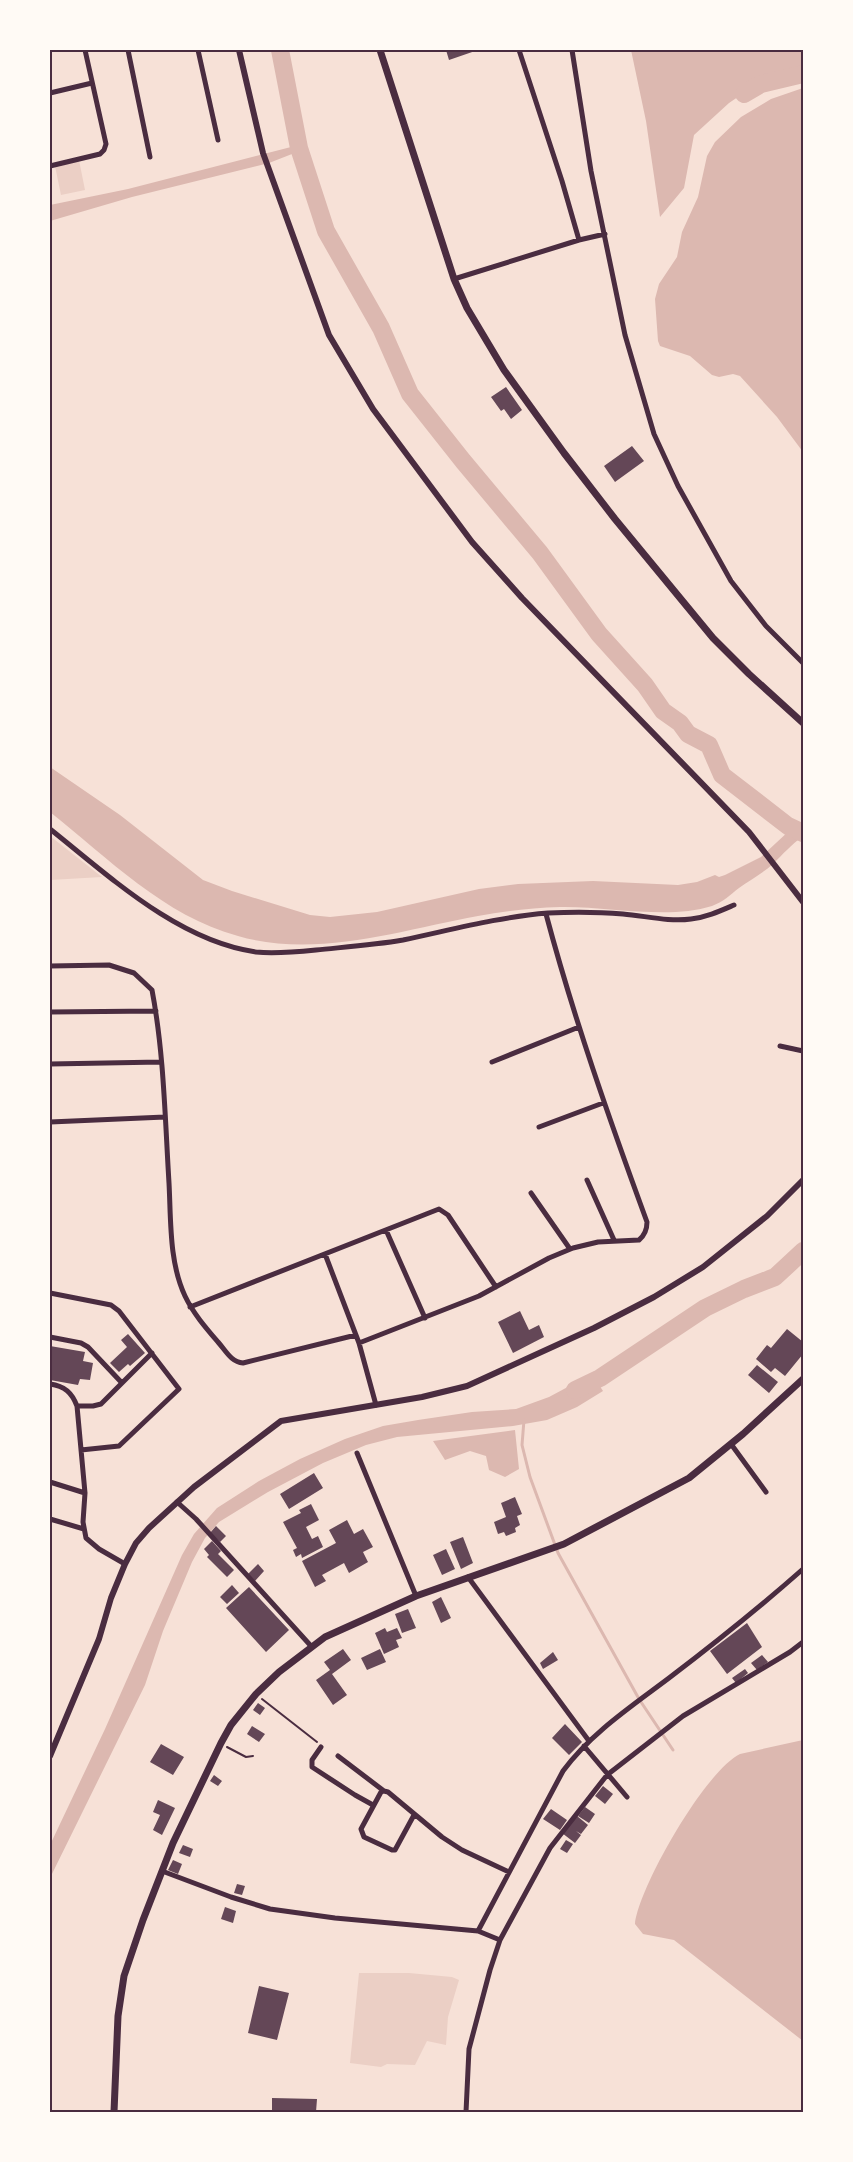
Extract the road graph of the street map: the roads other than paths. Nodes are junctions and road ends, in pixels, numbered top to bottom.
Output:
1 (85, 50) edge
2 (128, 50) edge
3 (198, 50) edge
4 (239, 50) edge
5 (380, 50) edge
6 (518, 50) edge
7 (572, 50) edge
8 (92, 83) junction
9 (50, 93) edge
10 (218, 140) dead end
11 (150, 157) dead end
12 (50, 166) edge
13 (605, 234) junction
14 (579, 240) junction
15 (454, 279) junction
16 (803, 663) edge
17 (803, 722) edge
18 (50, 829) edge
19 (803, 902) edge
20 (734, 905) dead end
21 (546, 914) junction
22 (50, 966) edge
23 (156, 1010) junction
24 (50, 1012) edge
25 (579, 1027) junction
26 (780, 1046) dead end
27 (803, 1052) edge
28 (160, 1062) junction
29 (492, 1062) dead end
30 (50, 1064) edge
31 (603, 1102) junction
32 (165, 1117) junction
33 (50, 1122) edge
34 (538, 1127) dead end
35 (587, 1180) dead end
36 (803, 1180) edge
37 (532, 1194) dead end
38 (386, 1230) junction
39 (614, 1240) junction
40 (570, 1249) junction
41 (325, 1254) junction
42 (496, 1287) junction
43 (50, 1294) edge
44 (190, 1307) junction
45 (425, 1318) junction
46 (356, 1335) junction
47 (50, 1337) edge
48 (359, 1343) junction
49 (152, 1353) junction
50 (803, 1378) edge
51 (122, 1383) junction
52 (50, 1384) edge
53 (376, 1405) junction
54 (77, 1406) junction
55 (731, 1444) junction
56 (81, 1450) junction
57 (357, 1453) dead end
58 (50, 1482) edge
59 (766, 1492) dead end
60 (85, 1494) junction
61 (177, 1502) junction
62 (50, 1518) edge
63 (84, 1529) junction
64 (125, 1564) junction
65 (803, 1569) edge
66 (468, 1577) junction
67 (416, 1596) junction
68 (803, 1642) edge
69 (311, 1646) junction
70 (590, 1741) junction
71 (584, 1746) junction
72 (321, 1747) road end
73 (50, 1756) edge
74 (338, 1756) dead end
75 (607, 1775) junction
76 (384, 1791) junction
77 (627, 1797) dead end
78 (373, 1805) junction
79 (414, 1814) junction
80 (162, 1871) junction
81 (508, 1872) junction
82 (478, 1931) junction
83 (500, 1940) junction
84 (114, 2112) edge
85 (466, 2112) edge

1 - 8 street
2 - 11 street
3 - 10 street
4 - 19 street
5 - 15 main road
6 - 14 street
7 - 13 street
8 - 9 street
8 - 12 street
13 - 14 street
13 - 16 street
14 - 15 street
15 - 17 main road
18 - 21 street
20 - 21 street
21 - 25 street
22 - 23 street
23 - 24 street
23 - 28 street
25 - 29 street
25 - 31 street
26 - 27 street
28 - 30 street
28 - 32 street
31 - 34 street
31 - 39 street
32 - 33 street
32 - 44 street
35 - 39 street
36 - 53 street
37 - 40 street
38 - 41 street
38 - 42 street
38 - 45 street
39 - 40 street
40 - 42 street
41 - 44 street
41 - 46 street
42 - 45 street
43 - 49 street
44 - 46 street
45 - 48 street
46 - 48 street
47 - 51 street
48 - 53 street
49 - 51 street
49 - 56 street
50 - 55 main road
51 - 54 street
52 - 54 street
53 - 61 street
54 - 56 street
55 - 59 street
55 - 66 main road
56 - 60 street
57 - 67 street
58 - 60 street
60 - 63 street
61 - 64 street
61 - 69 street
62 - 63 street
63 - 64 street
64 - 73 street
65 - 70 street
66 - 67 main road
66 - 70 street
67 - 69 main road
68 - 75 street
69 - 80 main road
70 - 71 street
71 - 75 street
71 - 81 street
72 - 78 street
74 - 76 street
75 - 77 street
75 - 83 street
76 - 78 street
76 - 79 street
78 - 79 street
79 - 81 street
80 - 82 street
80 - 84 main road
81 - 82 street
82 - 83 street
83 - 85 street

